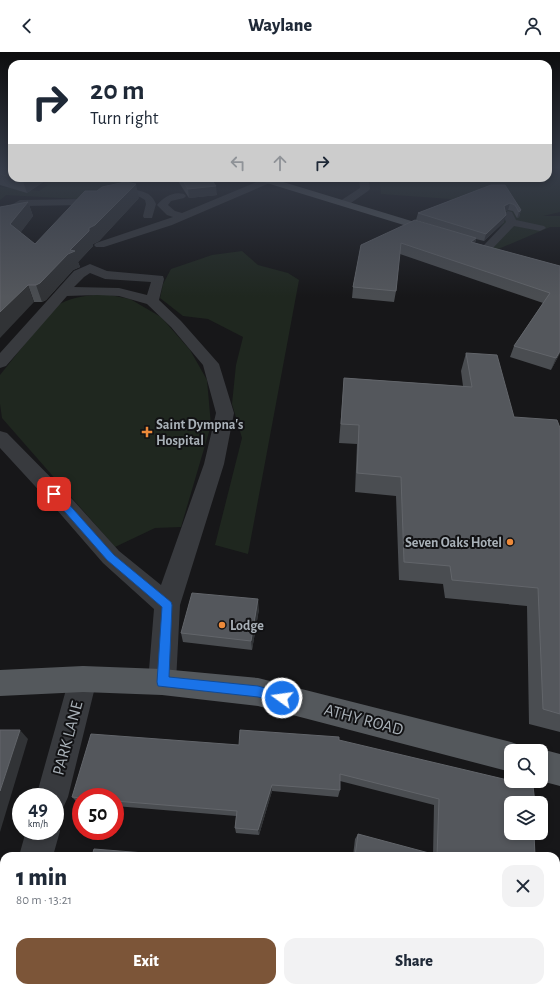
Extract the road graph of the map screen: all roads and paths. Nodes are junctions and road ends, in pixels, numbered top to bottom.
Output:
1 (9, 210) edge
2 (150, 210) edge
3 (167, 210) edge
4 (199, 210) edge
5 (366, 210) edge
6 (0, 216) edge
7 (148, 216) junction
8 (135, 217) dead end
9 (183, 217) junction
10 (168, 223) junction
11 (119, 228) edge
12 (540, 228) dead end
13 (446, 235) edge
14 (474, 243) edge
15 (100, 245) junction
16 (488, 247) junction
17 (503, 252) edge
18 (90, 268) junction
19 (64, 292) junction
20 (152, 301) junction
21 (0, 364) edge
22 (0, 437) edge
23 (167, 605) junction
24 (83, 679) junction
25 (162, 682) junction
26 (0, 683) edge
27 (504, 755) edge
28 (548, 767) edge
29 (560, 770) edge
30 (54, 788) edge
31 (40, 840) edge
32 (37, 852) edge

1 - 6 street
2 - 7 street
3 - 9 street
4 - 9 street
5 - 13 main road
7 - 8 street
7 - 10 street
9 - 10 street
10 - 15 street
11 - 15 street
12 - 16 street
14 - 16 main road
15 - 18 street
16 - 17 main road
18 - 19 street
18 - 20 street
19 - 20 street
19 - 21 street
20 - 23 street
22 - 23 street
23 - 25 street
24 - 25 main road, ATHY ROAD
24 - 26 main road, ATHY ROAD
24 - 30 street, PARK LANE
25 - 27 main road, ATHY ROAD
28 - 29 main road
31 - 32 street

